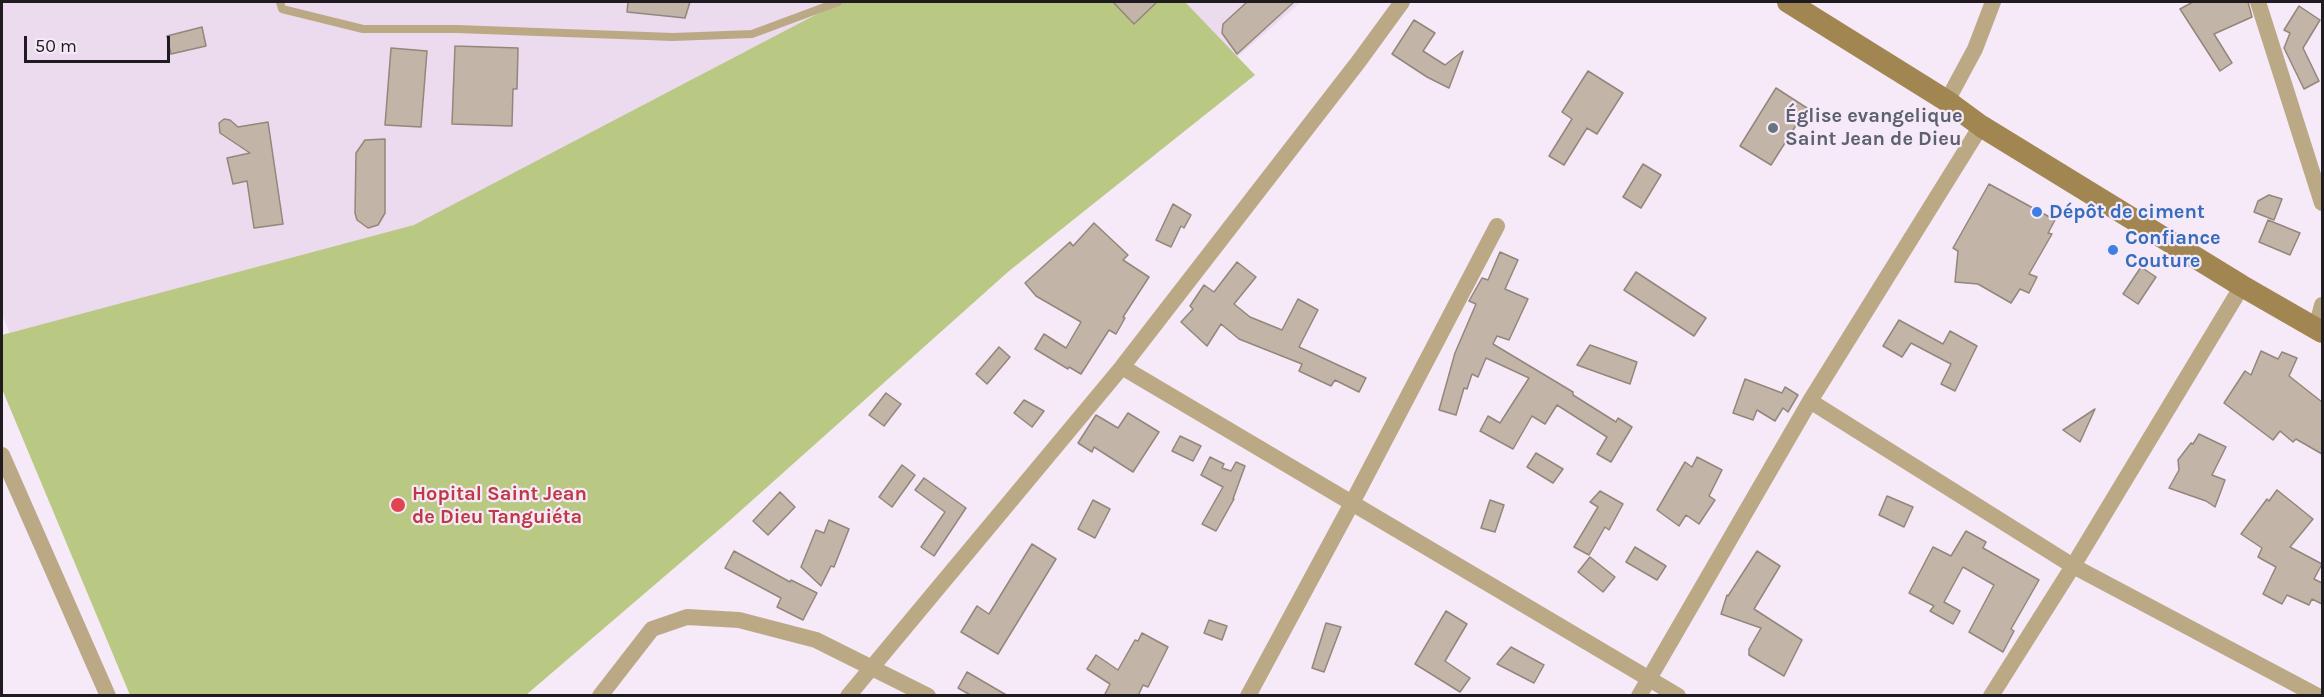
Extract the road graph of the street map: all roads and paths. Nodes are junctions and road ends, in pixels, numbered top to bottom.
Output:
1 (280, 2) edge
2 (838, 2) edge
3 (1402, 2) edge
4 (1788, 2) edge
5 (1993, 2) edge
6 (2258, 2) edge
7 (1947, 101) junction
8 (1981, 126) junction
9 (2322, 203) edge
10 (1497, 226) dead end
11 (2242, 286) junction
12 (2322, 305) edge
13 (2319, 330) edge
14 (1122, 367) junction
15 (1810, 401) junction
16 (2, 455) edge
17 (1352, 503) junction
18 (2073, 566) junction
19 (870, 668) junction
20 (1649, 679) junction
21 (108, 696) edge
22 (600, 696) edge
23 (848, 696) edge
24 (928, 696) edge
25 (1248, 696) edge
26 (1639, 696) edge
27 (1678, 696) edge
28 (1991, 696) edge
29 (2318, 696) edge

1 - 2 lane
3 - 14 street
4 - 7 main road
5 - 7 street
6 - 9 street
7 - 8 main road
8 - 11 main road
8 - 15 street
10 - 17 street
11 - 13 main road
11 - 18 street
12 - 13 street
14 - 17 street
14 - 19 street
15 - 18 street
15 - 20 street
16 - 21 street
17 - 20 street
17 - 25 street
18 - 28 street
18 - 29 street
19 - 22 street
19 - 23 street
19 - 24 street
20 - 26 street
20 - 27 street

